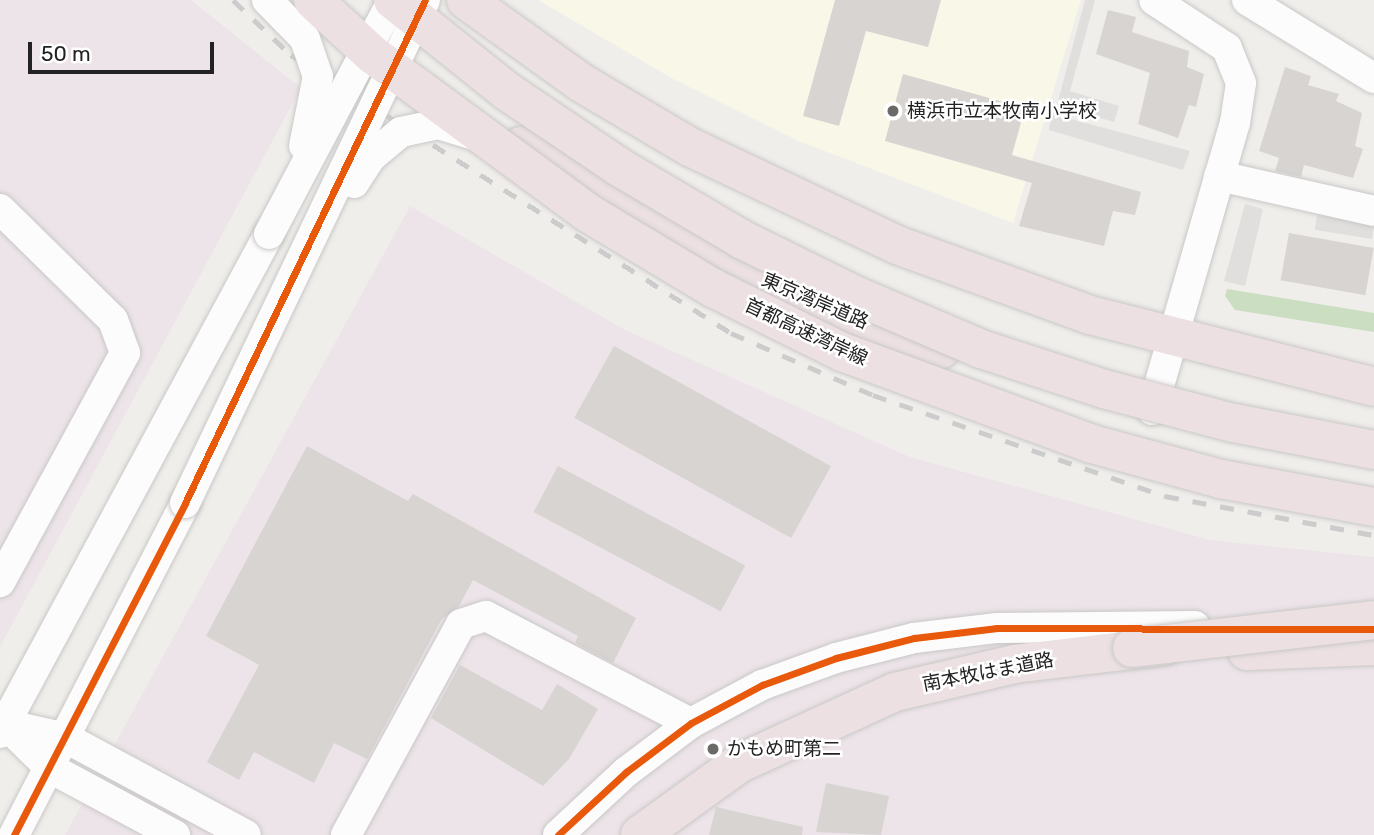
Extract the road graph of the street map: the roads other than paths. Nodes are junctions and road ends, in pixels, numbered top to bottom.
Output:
1 (267, 0) edge
2 (315, 0) edge
3 (393, 0) edge
4 (425, 0) edge
5 (466, 0) edge
6 (1154, 0) edge
7 (1247, 0) edge
8 (1374, 78) edge
9 (1219, 176) junction
10 (0, 209) edge
11 (1374, 211) edge
12 (268, 234) junction
13 (304, 259) junction
14 (814, 304) junction
15 (1172, 337) junction
16 (1374, 387) edge
17 (1152, 410) junction
18 (1374, 450) edge
19 (1374, 462) edge
20 (1374, 507) edge
21 (0, 582) edge
22 (1374, 620) edge
23 (1374, 629) edge
24 (1374, 636) edge
25 (1374, 646) edge
26 (1132, 648) junction
27 (691, 723) junction
28 (2, 728) edge
29 (66, 738) junction
30 (50, 768) junction
31 (14, 835) edge
32 (175, 835) edge
33 (246, 835) edge
34 (346, 835) edge
35 (558, 835) edge
36 (640, 835) edge
37 (656, 835) edge

1 - 12 street, bridge
2 - 14 highway, 東京湾岸道路
2 - 20 highway, 首都高速湾岸線, bridge
3 - 12 street, bridge
3 - 18 highway, bridge
4 - 13 street, bridge
5 - 15 highway
6 - 9 street
7 - 8 street
9 - 11 street
9 - 15 street
10 - 21 street
12 - 28 street
13 - 14 street, bridge
13 - 29 street, bridge
14 - 17 highway, 東京湾岸道路
15 - 16 highway
15 - 17 street
17 - 19 highway, 東京湾岸道路
22 - 26 highway, bridge
23 - 27 street
24 - 26 highway, 南本牧はま道路, bridge
25 - 37 highway, 南本牧はま道路
26 - 36 highway, 南本牧はま道路
27 - 34 street
27 - 35 street
28 - 29 street
28 - 30 street
29 - 30 street
29 - 33 street
30 - 31 street
30 - 32 street

